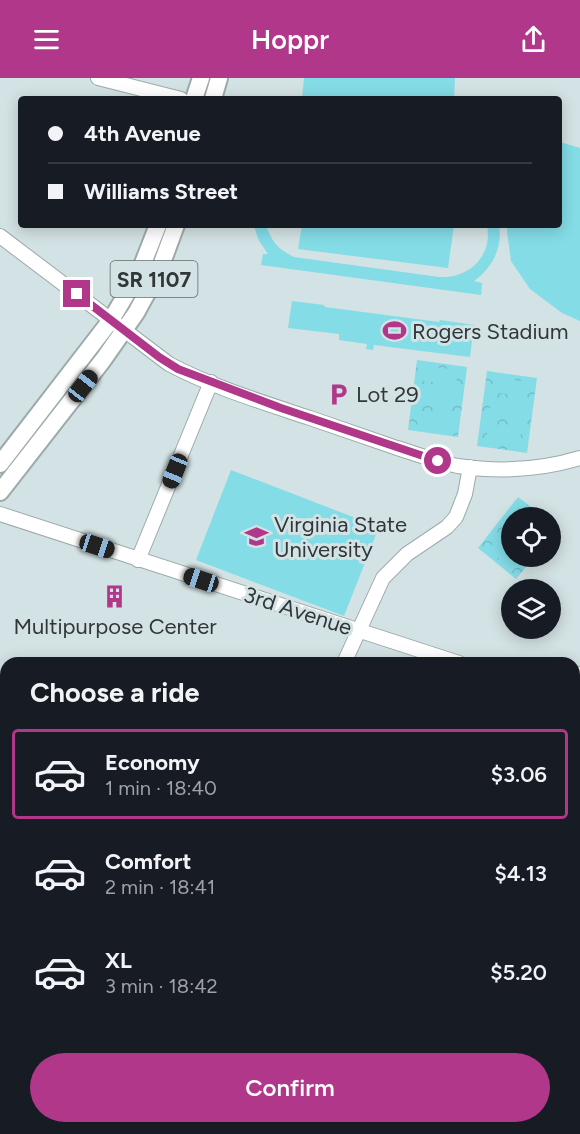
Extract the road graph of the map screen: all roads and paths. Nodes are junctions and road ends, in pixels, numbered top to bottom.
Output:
1 (98, 78) edge
2 (201, 78) edge
3 (219, 78) edge
4 (169, 96) edge
5 (196, 96) edge
6 (214, 96) edge
7 (153, 228) edge
8 (175, 228) edge
9 (0, 236) edge
10 (118, 325) junction
11 (211, 382) junction
12 (580, 458) edge
13 (0, 464) edge
14 (470, 467) junction
15 (0, 492) edge
16 (0, 514) edge
17 (138, 560) junction
18 (358, 630) junction
19 (347, 657) edge
20 (441, 657) edge

1 - 4 street
2 - 5 main road
3 - 6 main road
7 - 10 main road, SR 1107
8 - 10 main road, SR 1107
9 - 10 street
10 - 11 street
10 - 13 main road, SR 1107
10 - 15 main road, SR 1107
11 - 14 street
11 - 17 street
12 - 14 street
14 - 18 street
16 - 17 street, 3rd Avenue
17 - 18 street, 3rd Avenue
18 - 19 street
18 - 20 street, 3rd Avenue

